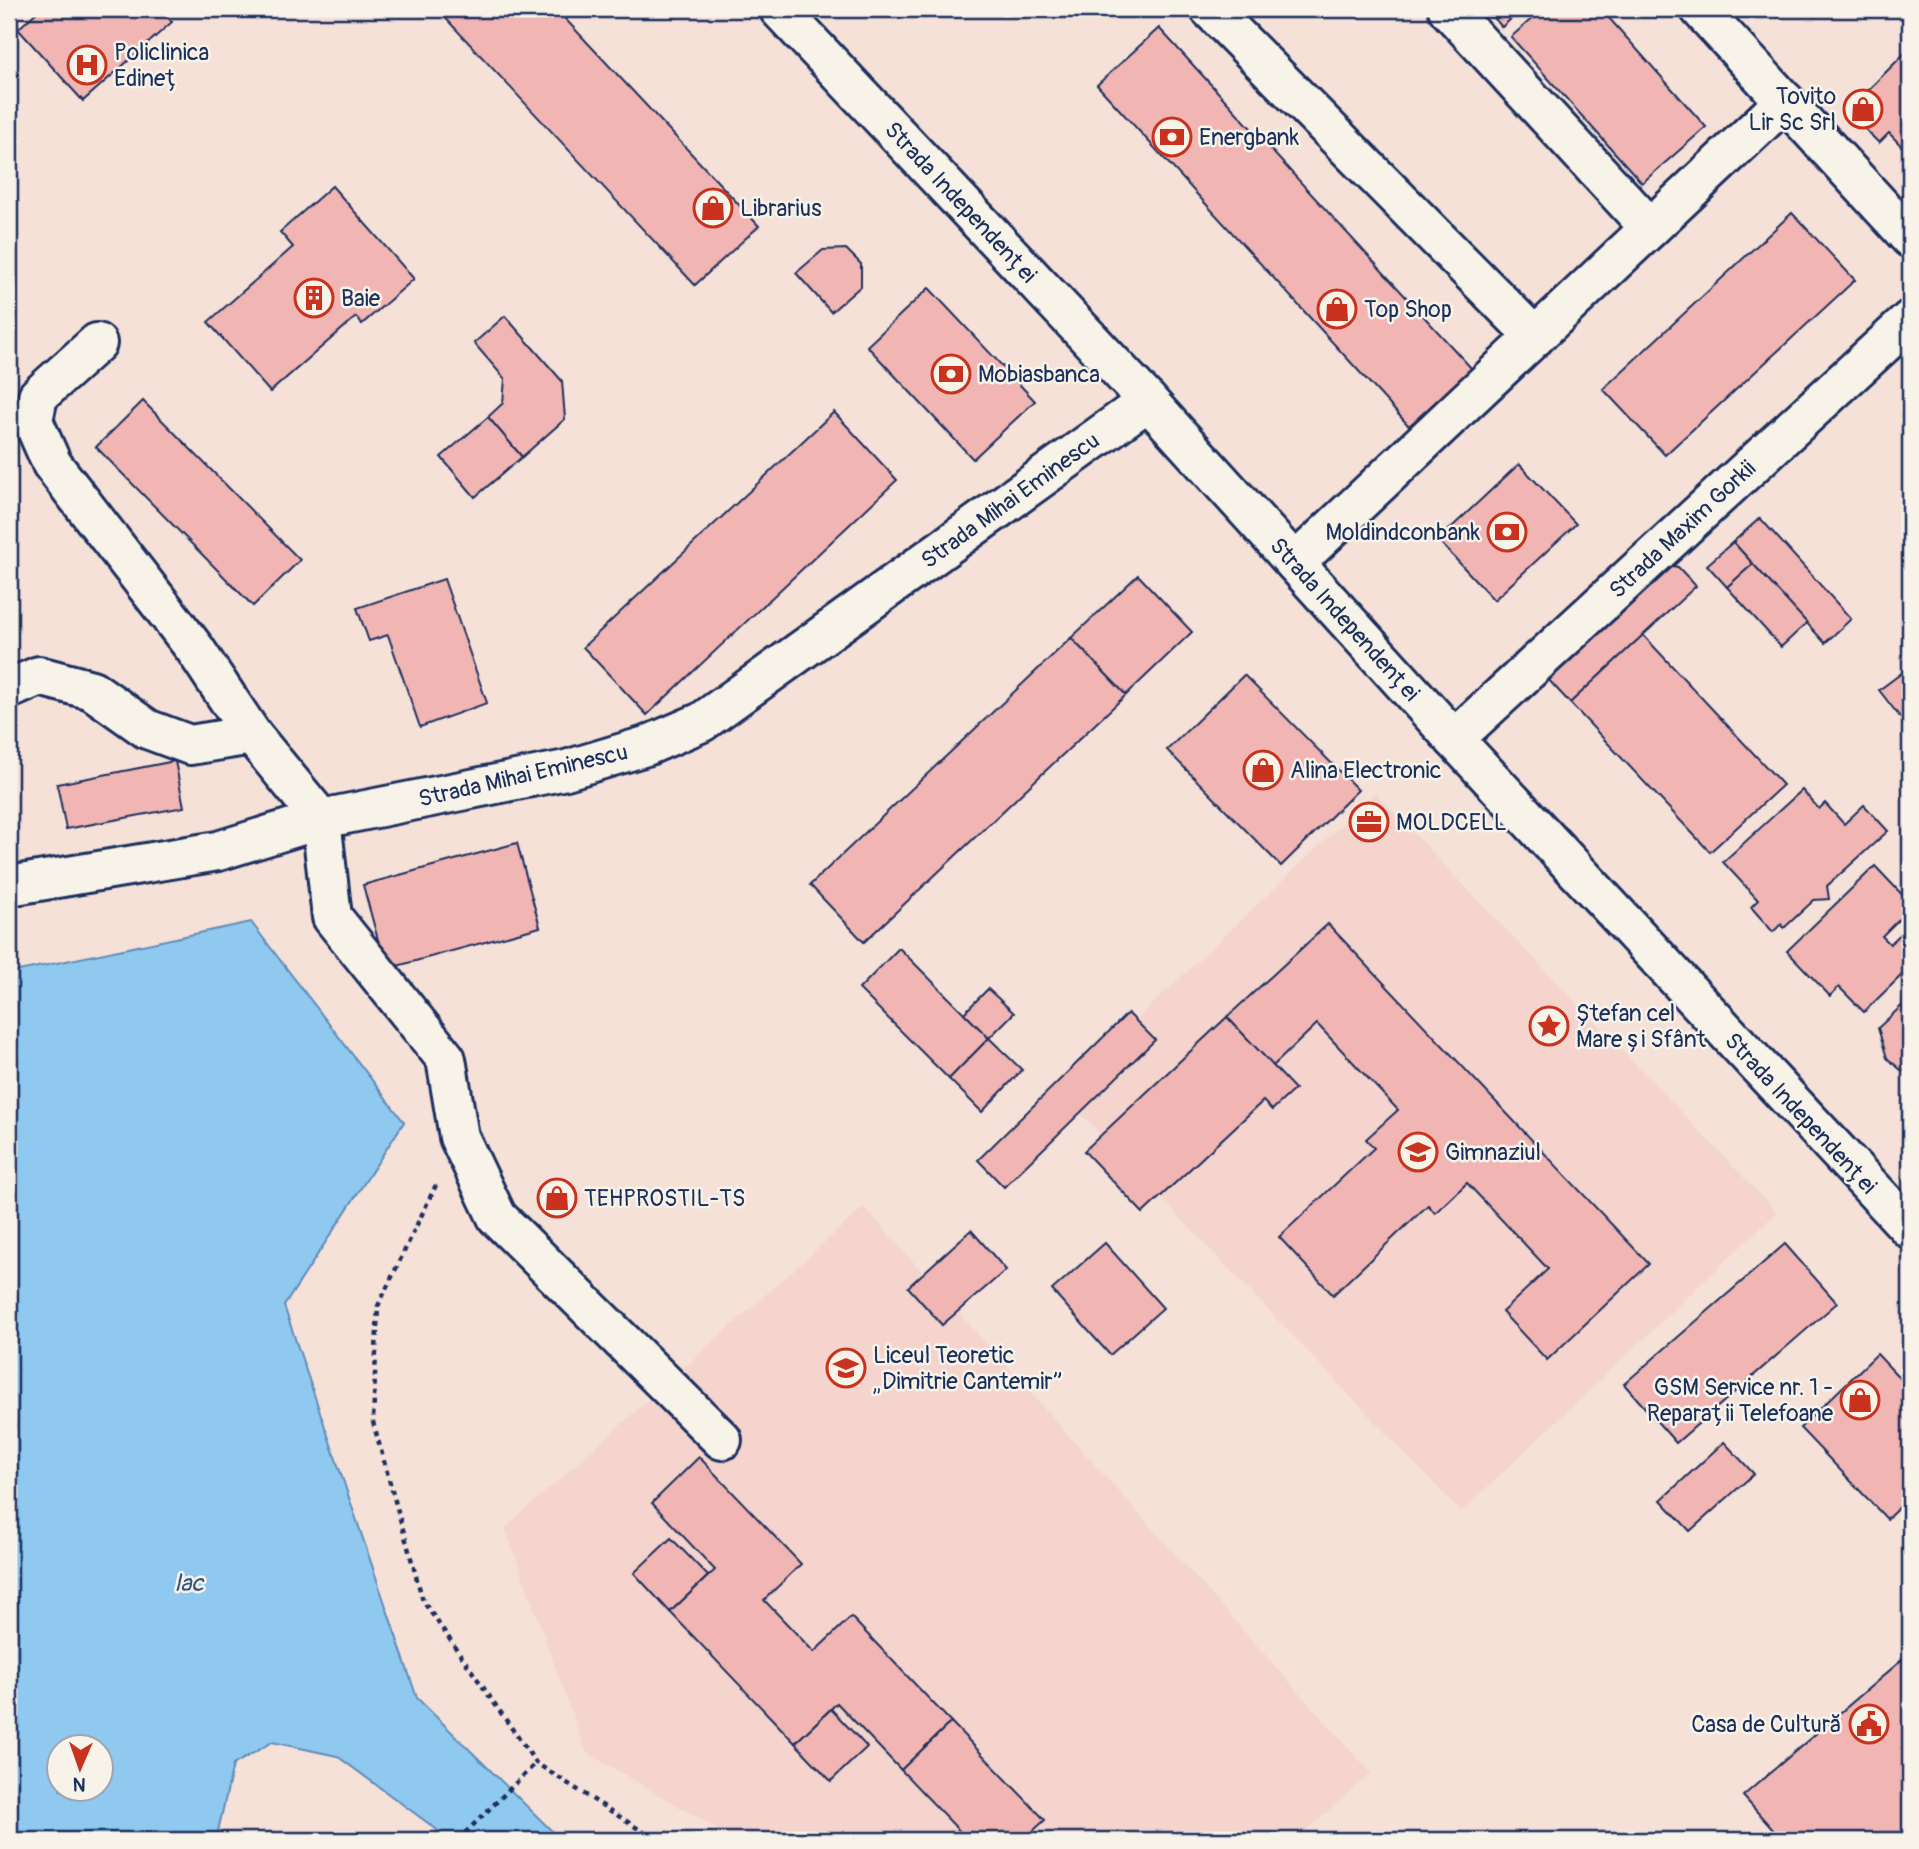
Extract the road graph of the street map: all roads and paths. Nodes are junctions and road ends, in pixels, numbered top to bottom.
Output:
1 (779, 9) edge
2 (1210, 9) edge
3 (1448, 9) edge
4 (1700, 9) edge
5 (1785, 102) junction
6 (1650, 228) junction
7 (1910, 238) edge
8 (1910, 320) edge
9 (1535, 337) junction
10 (97, 343) dead end
11 (1147, 401) junction
12 (1295, 564) junction
13 (9, 689) edge
14 (252, 735) junction
15 (1454, 739) junction
16 (321, 819) junction
17 (9, 886) edge
18 (459, 1138) junction
19 (1910, 1229) edge
20 (722, 1440) dead end
21 (536, 1763) junction
22 (458, 1840) edge
23 (656, 1840) edge

1 - 11 street, Strada Independenței
2 - 9 street
3 - 6 street
4 - 5 street
5 - 6 street
5 - 7 street
6 - 9 street
8 - 15 street, Strada Maxim Gorkii
9 - 12 street
10 - 14 street
11 - 12 street, Strada Independenței
11 - 16 street, Strada Mihai Eminescu
12 - 15 street, Strada Independenței
13 - 14 street
14 - 16 street
15 - 19 street, Strada Independenței
16 - 17 street, Strada Mihai Eminescu
16 - 18 street
18 - 20 street
18 - 21 path
21 - 22 path
21 - 23 path

